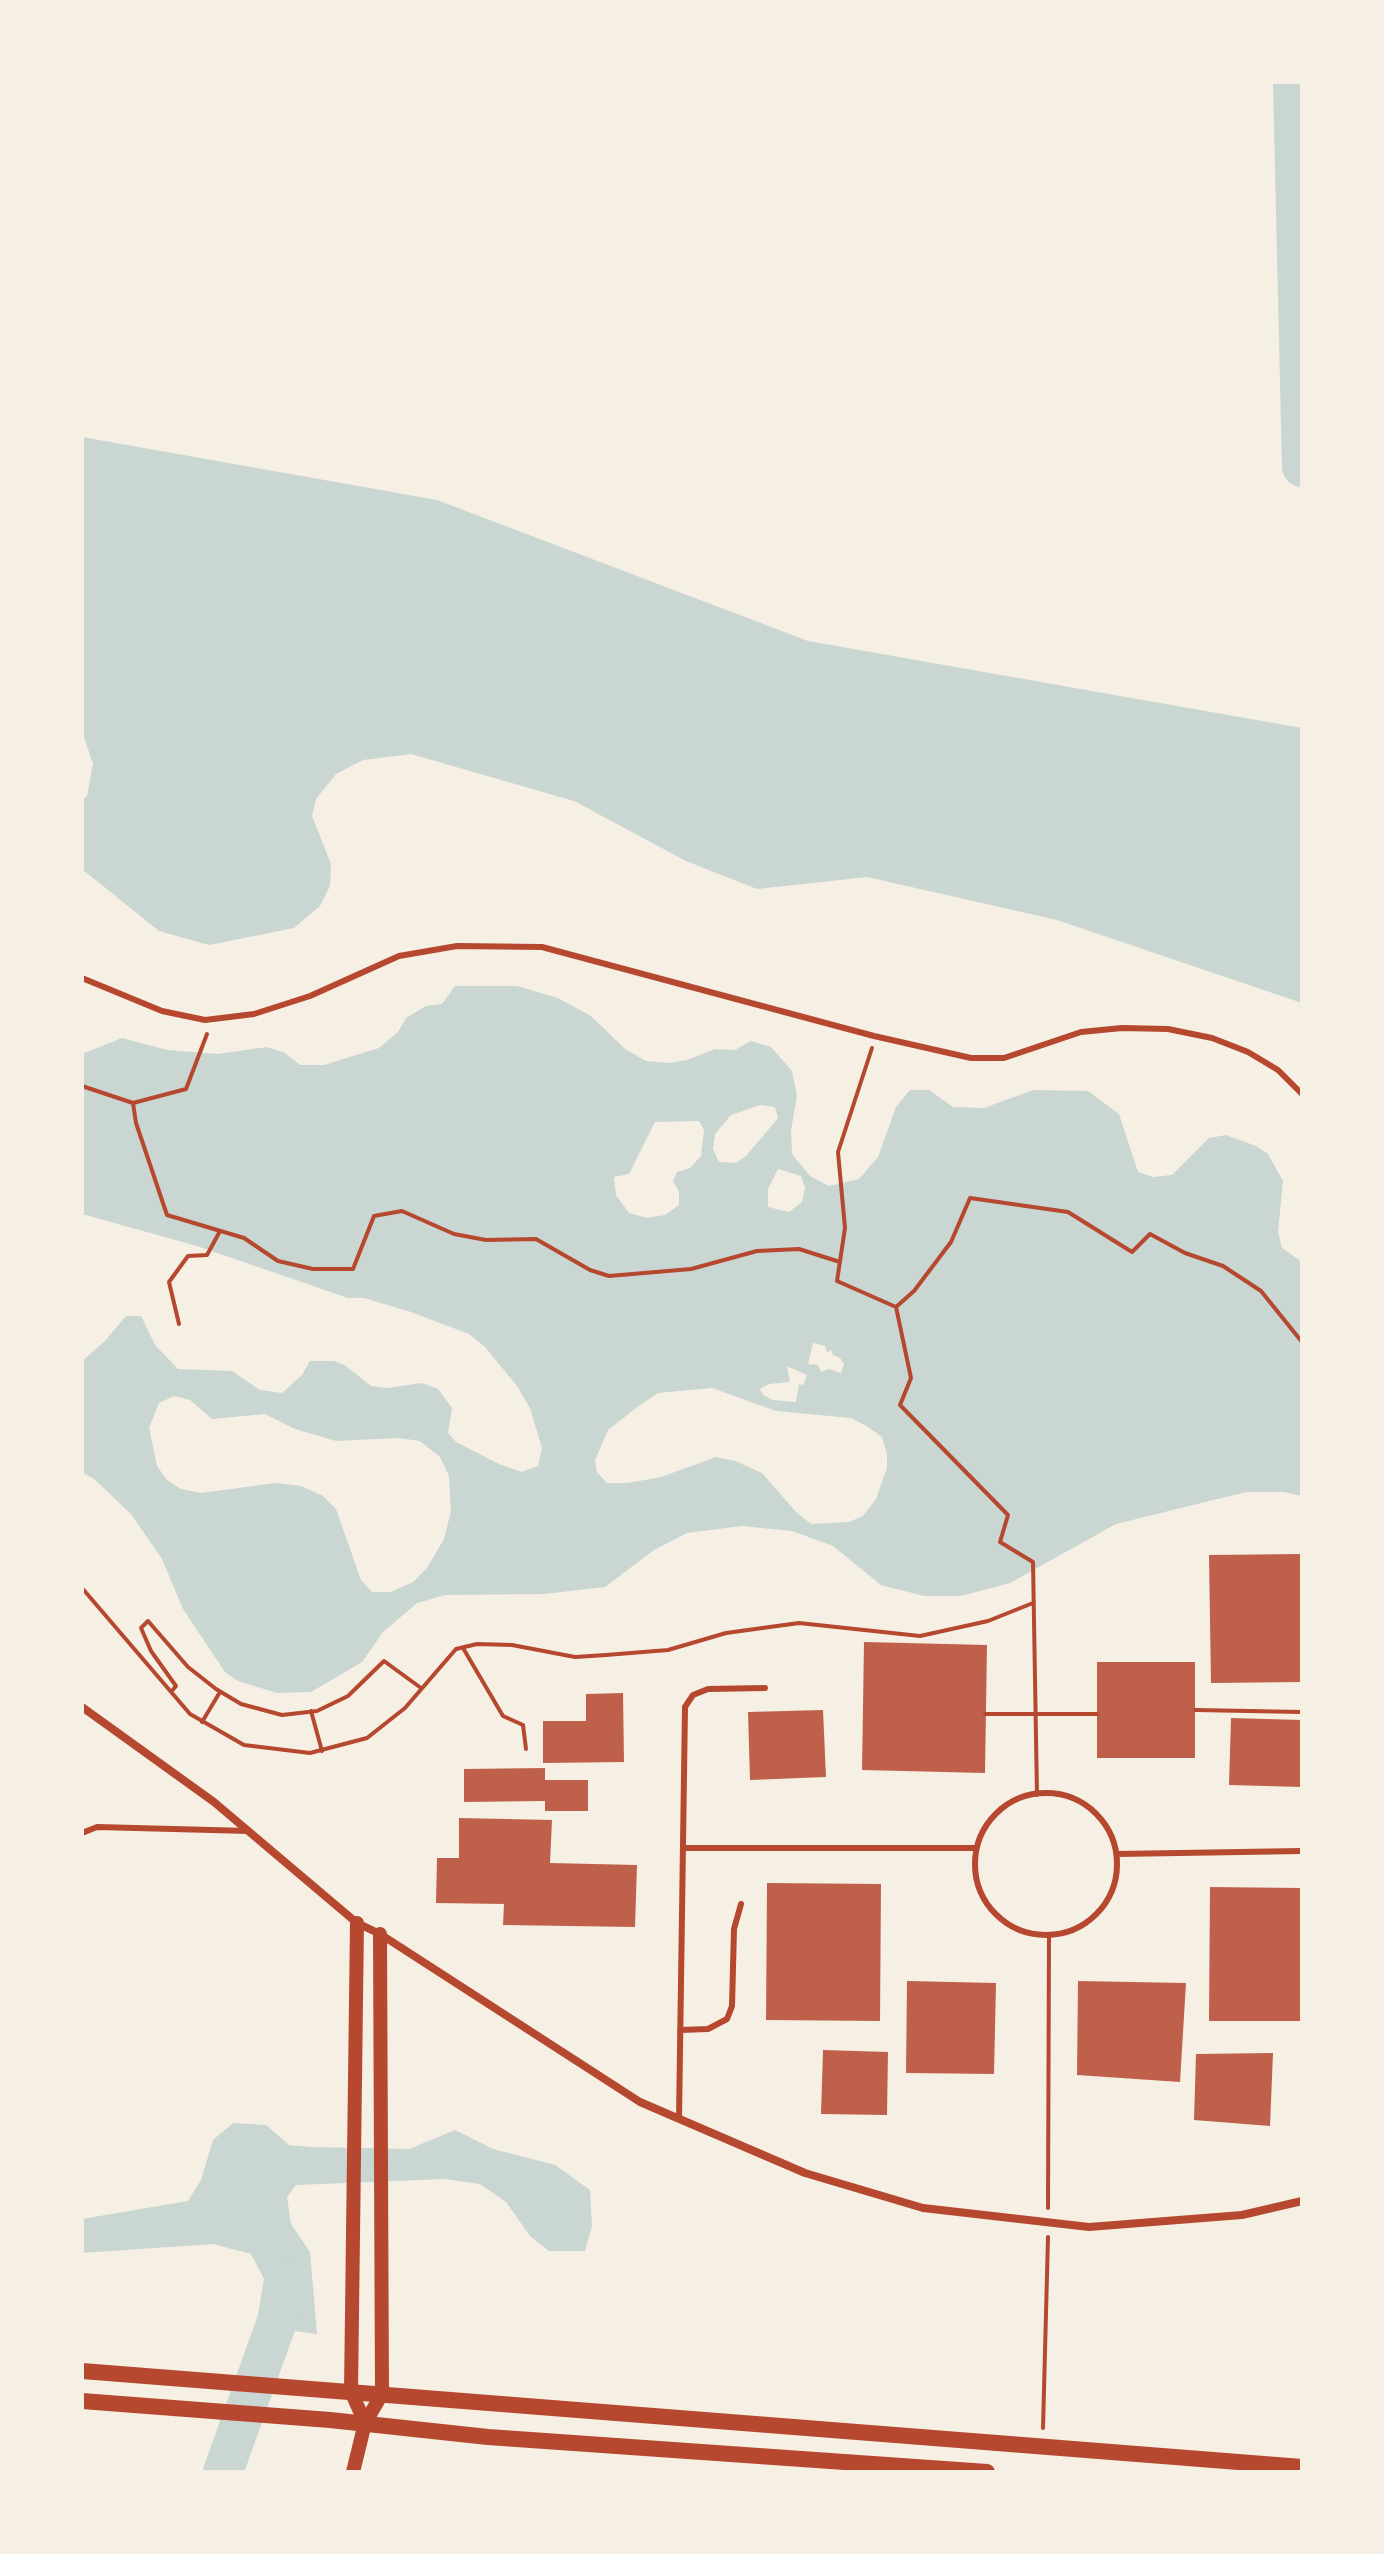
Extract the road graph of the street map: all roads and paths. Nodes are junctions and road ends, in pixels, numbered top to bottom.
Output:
1 (82, 978) edge
2 (213, 1019) junction
3 (874, 1036) junction
4 (82, 1086) edge
5 (1302, 1094) edge
6 (133, 1103) junction
7 (220, 1231) junction
8 (840, 1262) junction
9 (896, 1307) junction
10 (179, 1324) dead end
11 (1302, 1342) edge
12 (82, 1588) edge
13 (1033, 1603) junction
14 (463, 1648) junction
15 (421, 1688) junction
16 (765, 1688) dead end
17 (171, 1692) junction
18 (220, 1692) junction
19 (82, 1707) edge
20 (1195, 1710) dead end
21 (311, 1711) junction
22 (1302, 1712) edge
23 (985, 1714) dead end
24 (1035, 1714) junction
25 (1097, 1714) dead end
26 (202, 1722) junction
27 (526, 1749) dead end
28 (322, 1751) junction
29 (1037, 1795) junction
30 (249, 1831) junction
31 (82, 1833) edge
32 (683, 1848) junction
33 (976, 1848) junction
34 (1302, 1851) edge
35 (1117, 1854) junction
36 (741, 1904) dead end
37 (357, 1923) junction
38 (380, 1934) junction
39 (1049, 1934) junction
40 (680, 2030) junction
41 (679, 2119) junction
42 (1302, 2201) edge
43 (1048, 2222) junction
44 (82, 2371) edge
45 (351, 2391) junction
46 (382, 2394) junction
47 (82, 2401) edge
48 (365, 2423) junction
49 (1043, 2446) junction
50 (1302, 2467) edge
51 (353, 2472) edge
52 (987, 2472) edge

1 - 2 lane
2 - 3 lane
2 - 6 path
3 - 5 lane
3 - 8 path
4 - 6 path
6 - 7 path
7 - 8 path
7 - 10 path
8 - 9 path
9 - 11 path
9 - 13 path
12 - 17 path
13 - 14 path
13 - 24 path
14 - 15 path
14 - 27 path
15 - 21 path
15 - 28 path
16 - 32 lane
17 - 18 path
17 - 26 path
18 - 21 path
18 - 26 path
19 - 30 street
20 - 22 path
21 - 28 path
23 - 24 path
24 - 25 path
24 - 29 path
26 - 28 path
29 - 33 lane
29 - 35 lane
30 - 31 lane
30 - 37 street
32 - 33 lane
32 - 40 lane
33 - 39 lane
34 - 35 lane
35 - 39 lane
36 - 40 lane
37 - 38 street
37 - 45 street
38 - 41 street
38 - 46 street
39 - 43 path
40 - 41 lane
41 - 43 street
42 - 43 street
43 - 49 path
44 - 45 main road
45 - 46 main road
45 - 48 street
46 - 48 street
46 - 49 main road
47 - 48 main road
48 - 51 street
48 - 52 main road
49 - 50 main road

